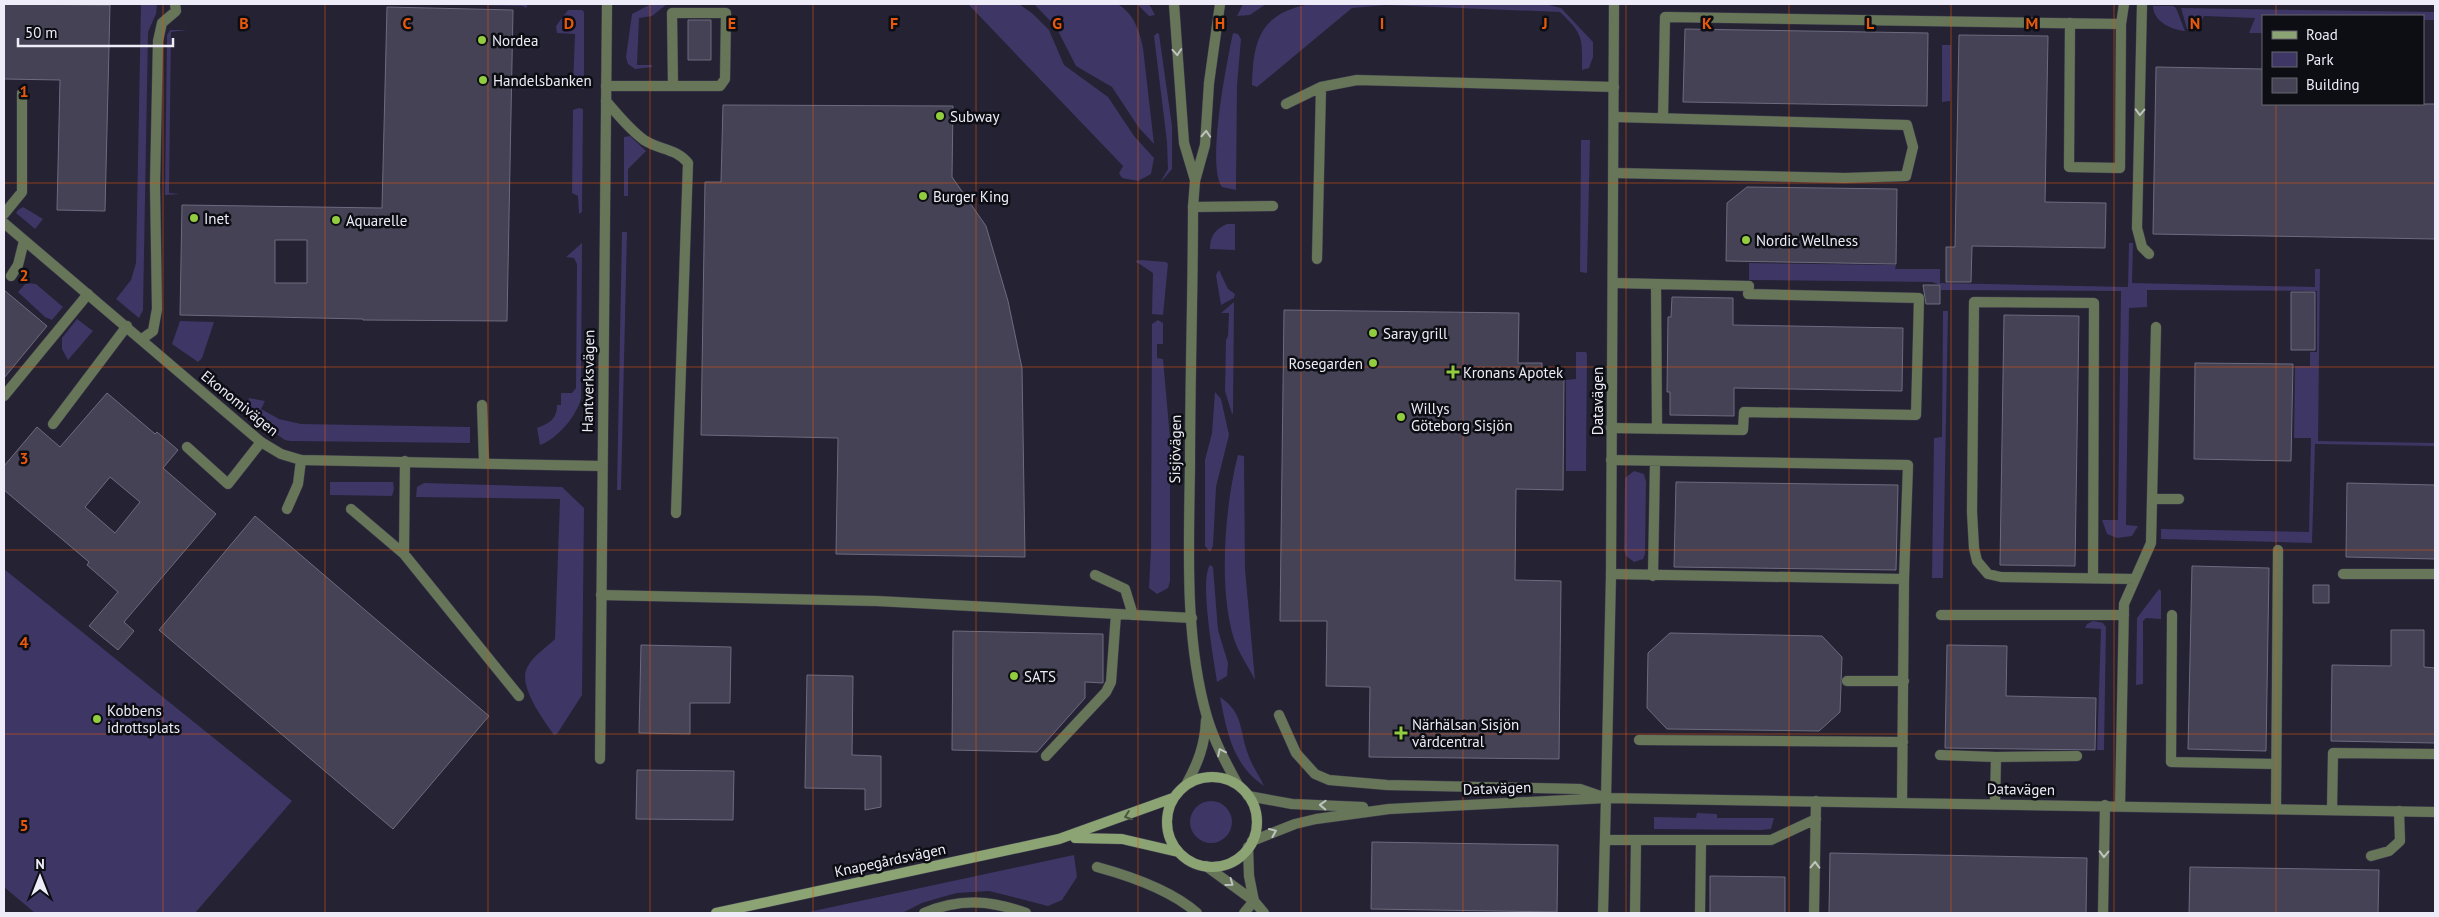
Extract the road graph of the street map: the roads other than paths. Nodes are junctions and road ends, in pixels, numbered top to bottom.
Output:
1 (175, 4) edge
2 (607, 4) edge
3 (1174, 4) edge
4 (1220, 4) edge
5 (1614, 4) edge
6 (2124, 4) edge
7 (2142, 4) edge
8 (2070, 23) junction
9 (2121, 24) junction
10 (606, 86) junction
11 (673, 86) junction
12 (1321, 87) junction
13 (1614, 87) junction
14 (22, 92) dead end
15 (606, 101) junction
16 (1286, 104) dead end
17 (1614, 117) junction
18 (1663, 118) junction
19 (1614, 173) junction
20 (1195, 181) junction
21 (1273, 206) dead end
22 (1193, 207) junction
23 (4, 214) edge
24 (4, 224) edge
25 (24, 241) junction
26 (2149, 254) dead end
27 (1317, 259) dead end
28 (11, 276) dead end
29 (1613, 283) junction
30 (1656, 284) junction
31 (88, 294) junction
32 (126, 326) junction
33 (2156, 327) dead end
34 (142, 339) junction
35 (4, 396) edge
36 (482, 405) dead end
37 (53, 424) dead end
38 (1611, 428) junction
39 (1657, 429) junction
40 (262, 442) junction
41 (187, 448) dead end
42 (301, 460) junction
43 (1611, 460) junction
44 (1655, 460) junction
45 (405, 461) junction
46 (484, 462) junction
47 (602, 466) junction
48 (2179, 499) dead end
49 (2152, 500) junction
50 (287, 509) dead end
51 (351, 510) dead end
52 (676, 513) dead end
53 (2278, 550) dead end
54 (404, 554) junction
55 (1611, 574) junction
56 (2343, 574) dead end
57 (2435, 574) edge
58 (1095, 575) dead end
59 (1653, 576) junction
60 (2093, 578) junction
61 (1904, 579) junction
62 (2135, 579) junction
63 (601, 595) junction
64 (1116, 614) junction
65 (1133, 615) junction
66 (1941, 615) dead end
67 (2124, 615) junction
68 (2172, 615) dead end
69 (1192, 618) junction
70 (1847, 681) dead end
71 (1904, 681) junction
72 (519, 696) dead end
73 (1279, 715) dead end
74 (1207, 716) junction
75 (1639, 740) dead end
76 (1903, 742) junction
77 (2435, 754) edge
78 (1940, 755) dead end
79 (1046, 756) dead end
80 (2077, 756) dead end
81 (1996, 757) junction
82 (600, 759) dead end
83 (2276, 764) junction
84 (1186, 785) junction
85 (1238, 786) junction
86 (1248, 796) junction
87 (1173, 798) junction
88 (1606, 798) junction
89 (1816, 801) junction
90 (1902, 802) junction
91 (1995, 804) junction
92 (2105, 806) junction
93 (2120, 806) junction
94 (1389, 809) junction
95 (2276, 809) junction
96 (2332, 810) junction
97 (2399, 811) junction
98 (2435, 812) edge
99 (1816, 819) junction
100 (1059, 838) junction
101 (1605, 840) junction
102 (1636, 840) junction
103 (1701, 840) junction
104 (1250, 844) junction
105 (1178, 852) junction
106 (2371, 856) dead end
107 (1206, 866) junction
108 (1097, 867) dead end
109 (1254, 901) junction
110 (724, 912) edge
111 (924, 913) edge
112 (1026, 913) edge
113 (1197, 913) edge
114 (1244, 913) edge
115 (1264, 913) edge
116 (1603, 913) edge
117 (1635, 913) edge
118 (1700, 913) edge
119 (1814, 913) edge
120 (2103, 913) edge

1 - 34 street
2 - 10 street, Hantverksvägen
3 -> 20 street, Sisjövägen
20 -> 4 street, Sisjövägen
5 - 13 street, Datavägen
6 - 9 street
7 -> 26 street
8 - 9 street
8 - 9 street
8 - 18 street
10 - 11 street
10 - 15 street, Hantverksvägen
11 - 11 street
12 - 13 street
12 - 16 street
12 - 27 street
13 - 17 street, Datavägen
14 - 23 street
15 - 47 street, Hantverksvägen
15 - 52 street
17 - 18 street
17 - 19 street, Datavägen
18 - 19 street
19 - 29 street, Datavägen
20 - 22 street, Sisjövägen
21 - 22 street
22 - 69 street, Sisjövägen
24 - 25 street, Ekonomivägen
25 - 28 street
25 - 31 street, Ekonomivägen
29 - 30 street
29 - 38 street, Datavägen
30 - 39 street
30 - 39 street
31 - 32 street, Ekonomivägen
31 - 35 street
32 - 34 street, Ekonomivägen
32 - 37 street
33 - 49 street
34 - 40 street, Ekonomivägen
36 - 46 street
38 - 39 street
38 - 43 street, Datavägen
40 - 41 street
40 - 42 street, Ekonomivägen
42 - 45 street, Ekonomivägen
42 - 50 street
43 - 44 street
43 - 55 street, Datavägen
44 - 59 street
44 - 61 street
45 - 46 street, Ekonomivägen
45 - 54 street
46 - 47 street, Ekonomivägen
47 - 63 street, Hantverksvägen
48 - 49 street
49 - 62 street
51 - 54 street
53 - 83 street
54 - 72 street
55 - 59 street
55 - 88 street, Datavägen
56 - 57 street
58 - 65 street
59 - 61 street
60 - 60 street
60 - 62 street
61 - 71 street
62 - 67 street
63 - 64 street
63 - 82 street, Hantverksvägen
64 - 65 street
64 - 79 street
65 - 69 street
66 - 67 street
67 - 93 street
68 - 83 street
69 - 74 street, Sisjövägen
70 - 71 street
71 - 76 street
73 - 88 street
74 - 84 street, Sisjövägen
85 -> 74 street, Sisjövägen
75 - 76 street
76 - 90 street
77 - 96 street
78 - 81 street
80 - 81 street
81 - 91 street
83 - 95 street
84 - 85 street, Sisjövägen
84 - 87 street, Sisjövägen
85 - 86 street, Sisjövägen
94 -> 86 street, Datavägen
86 - 104 street, Sisjövägen
87 -> 100 street, Knapegårdsvägen
87 - 105 street
88 - 89 street, Datavägen
88 - 94 street, Datavägen
88 - 101 street
89 - 90 street, Datavägen
89 - 99 street
90 - 91 street, Datavägen
91 - 92 street, Datavägen
92 - 93 street, Datavägen
92 -> 120 street
93 - 95 street, Datavägen
104 -> 94 street, Datavägen
95 - 96 street, Datavägen
96 - 97 street, Datavägen
97 - 98 street, Datavägen
97 - 106 street
99 - 103 street
119 -> 99 street
100 - 105 street, Knapegårdsvägen
100 - 110 street, Knapegårdsvägen
101 - 102 street
101 - 116 street
102 - 103 street
102 - 117 street
103 - 118 street
104 - 107 street
104 - 109 street, Sisjövägen
105 - 107 street, Sisjövägen
107 -> 109 street, Sisjövägen
108 - 113 street
109 - 114 street
109 - 115 street, Sisjövägen
111 - 112 street

